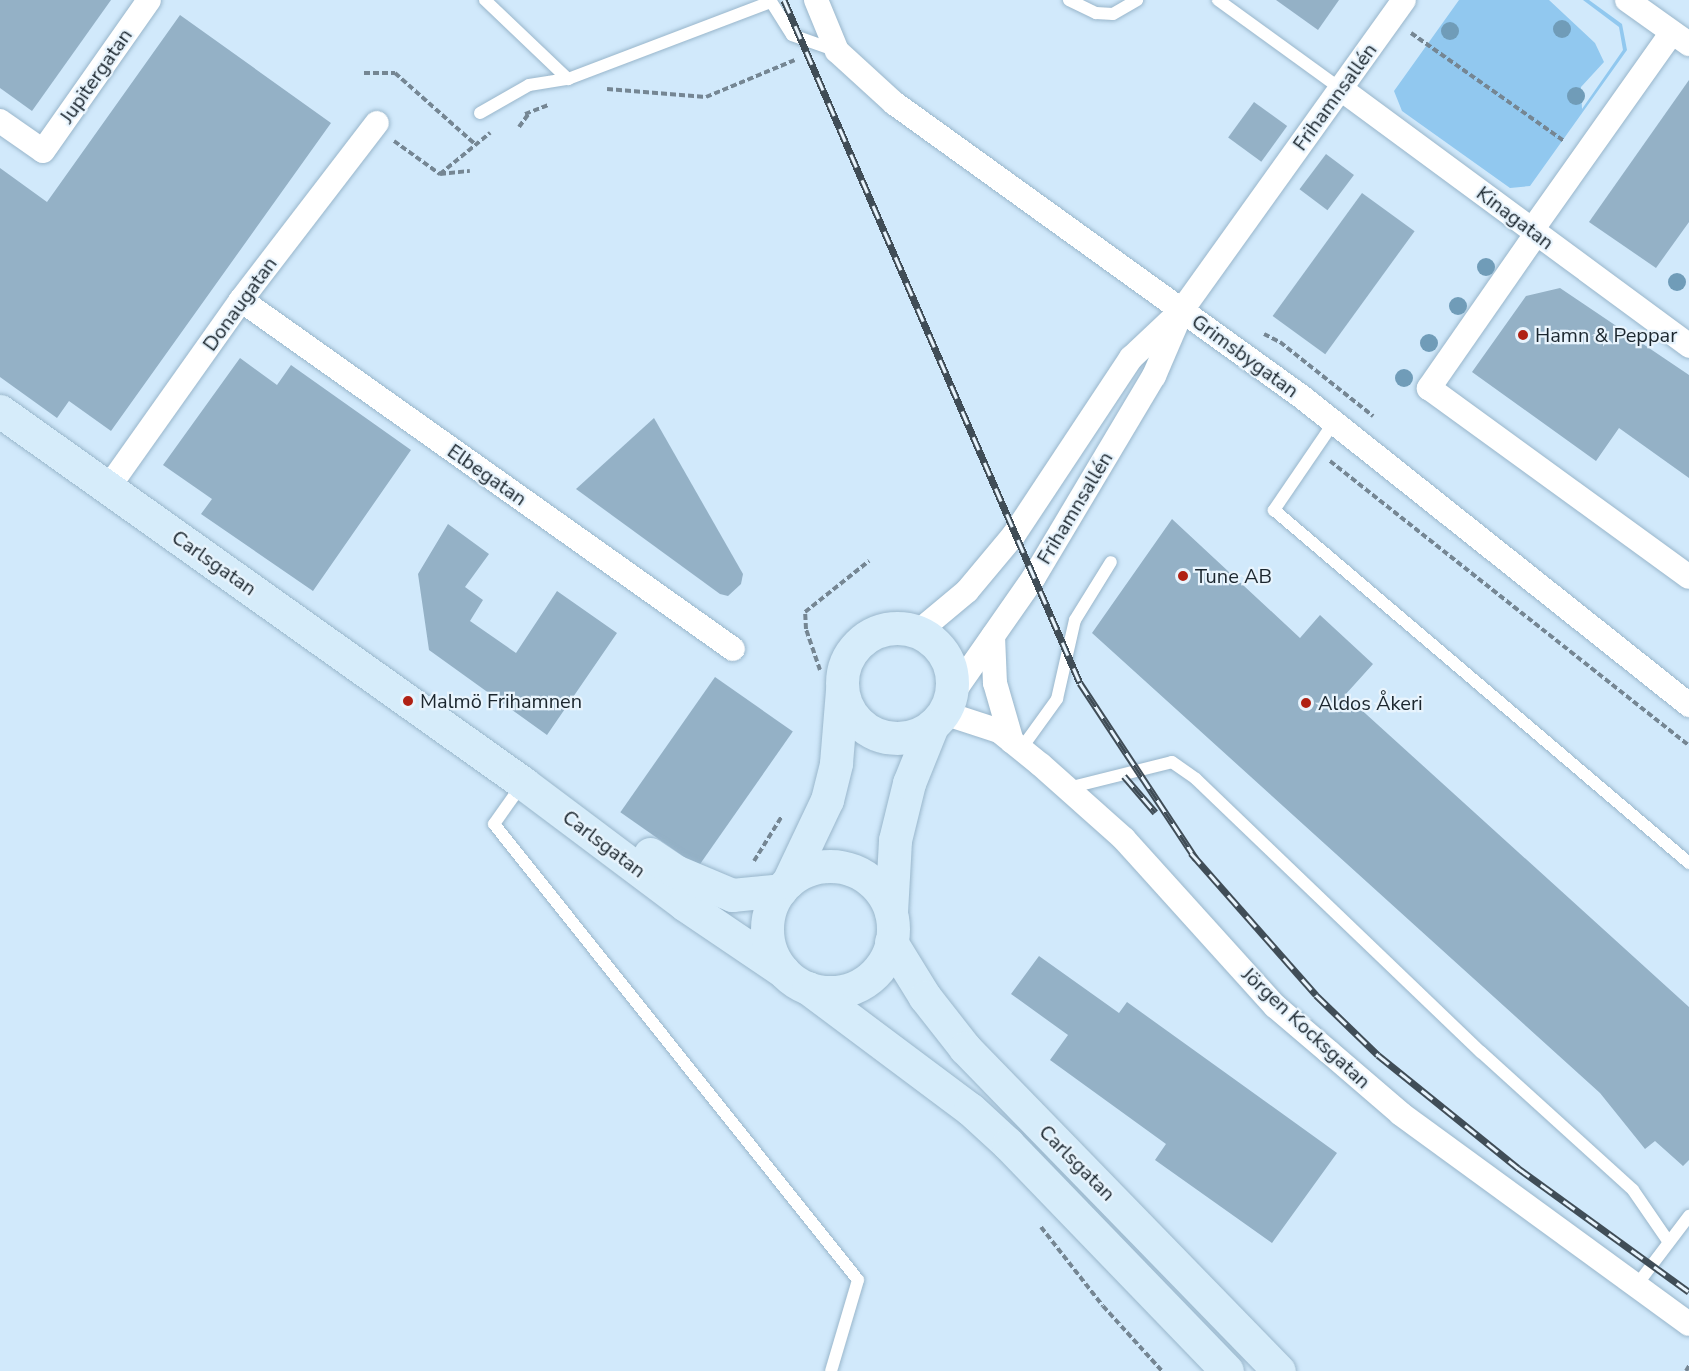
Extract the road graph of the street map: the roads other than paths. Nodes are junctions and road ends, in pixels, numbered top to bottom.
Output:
1 (149, 0) edge
2 (485, 0) edge
3 (816, 0) edge
4 (1069, 0) edge
5 (1137, 0) edge
6 (1218, 0) edge
7 (1627, 0) edge
8 (770, 1) edge
9 (1397, 9) edge
10 (1681, 38) edge
11 (837, 51) junction
12 (568, 78) junction
13 (1341, 89) junction
14 (480, 113) dead end
15 (0, 121) edge
16 (377, 123) road end
17 (1534, 232) junction
18 (241, 300) junction
19 (1182, 310) junction
20 (1689, 346) edge
21 (0, 411) edge
22 (1334, 422) junction
23 (108, 488) junction
24 (1111, 562) dead end
25 (1689, 577) edge
26 (918, 632) junction
27 (993, 636) junction
28 (733, 649) dead end
29 (831, 682) junction
30 (1689, 705) edge
31 (943, 712) junction
32 (1016, 745) junction
33 (527, 778) junction
34 (1068, 788) junction
35 (1689, 863) edge
36 (784, 886) junction
37 (891, 927) junction
38 (795, 979) junction
39 (1689, 1216) edge
40 (1668, 1241) junction
41 (1636, 1286) junction
42 (1689, 1324) edge
43 (831, 1371) edge
44 (1227, 1371) edge
45 (1279, 1371) edge

1 - 15 street, Jupitergatan
2 - 12 lane
3 - 11 street, Grimsbygatan
4 - 5 lane
6 - 13 lane
7 - 10 street
8 - 11 lane
8 - 12 lane
9 - 13 street, Frihamnsallén
10 - 17 street
11 - 19 street, Grimsbygatan
12 - 14 lane
13 - 17 street, Kinagatan
13 - 19 street, Frihamnsallén
16 - 18 street, Donaugatan
17 - 20 street, Kinagatan
17 - 25 street
18 - 23 street, Donaugatan
18 - 28 street, Elbegatan
19 - 22 street, Grimsbygatan
19 - 26 street, Frihamnsallén
19 - 27 street, Frihamnsallén
21 - 23 street, Carlsgatan
22 - 30 street, Grimsbygatan
22 - 35 lane
23 - 33 street, Carlsgatan
24 - 32 lane
26 - 29 street
26 - 31 street
27 - 31 street, Frihamnsallén
27 - 32 street
29 - 31 street
29 - 36 street
31 - 32 street, Jörgen Kocksgatan
31 - 37 street, Frihamnsallén
32 - 34 street, Jörgen Kocksgatan
33 - 36 street, Carlsgatan
33 - 38 street, Carlsgatan
33 - 43 lane
34 - 40 lane
34 - 41 street, Jörgen Kocksgatan
36 - 37 street
36 - 38 street
37 - 38 street
37 - 45 street, Carlsgatan
38 - 44 street, Carlsgatan
39 - 40 lane
40 - 41 lane
41 - 42 street, Jörgen Kocksgatan

